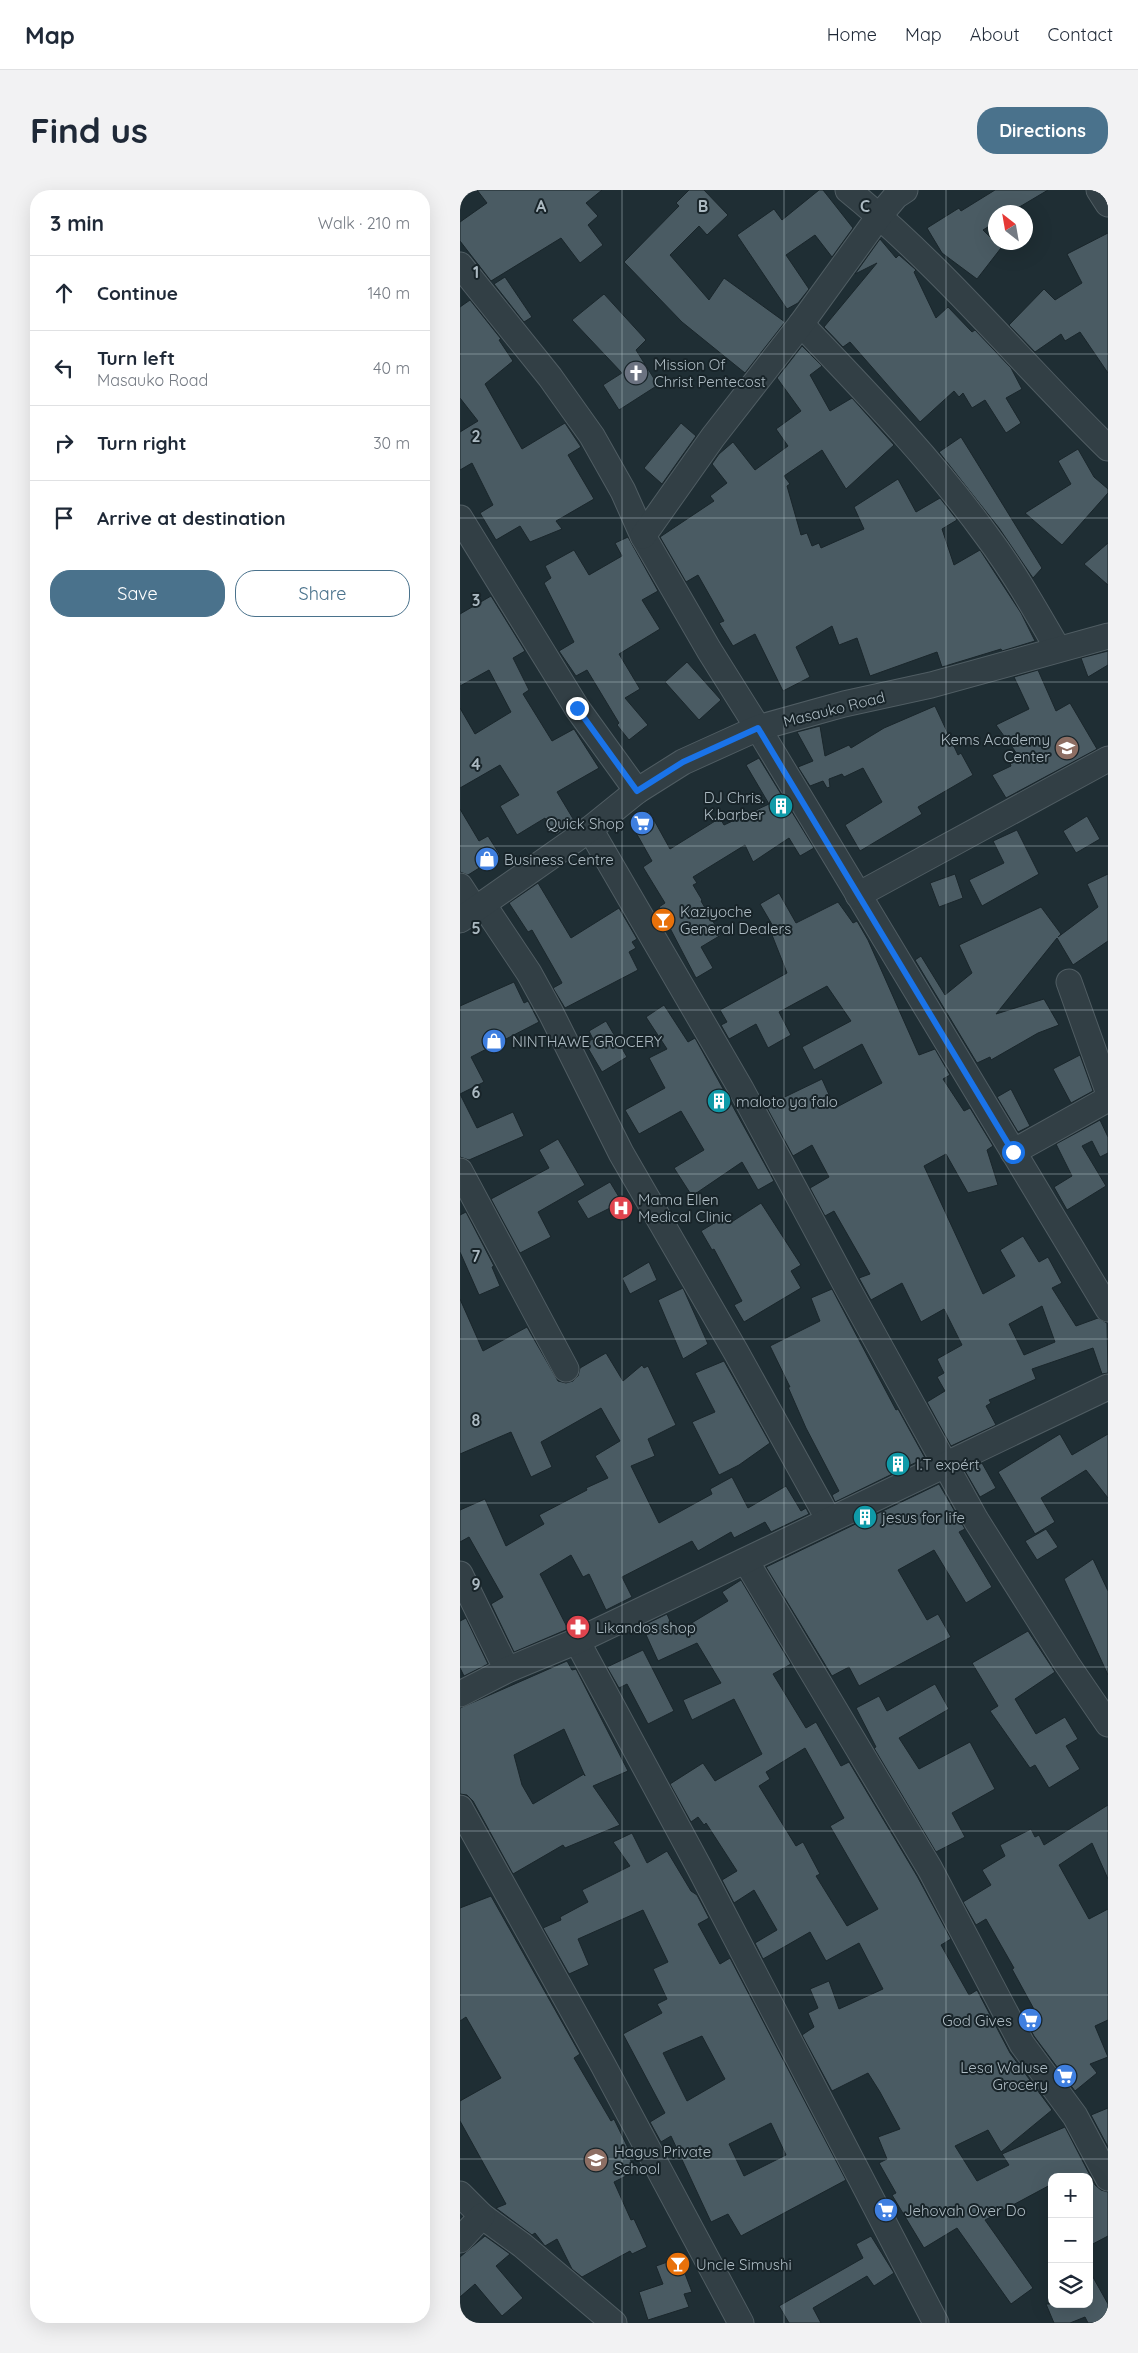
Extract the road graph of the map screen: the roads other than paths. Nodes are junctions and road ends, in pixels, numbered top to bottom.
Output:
1 (848, 190) edge
2 (905, 190) edge
3 (1099, 190) edge
4 (1108, 204) edge
5 (880, 215) junction
6 (460, 265) edge
7 (801, 324) junction
8 (1108, 448) edge
9 (460, 518) edge
10 (643, 536) junction
11 (1108, 636) edge
12 (1058, 649) junction
13 (758, 728) junction
14 (1108, 759) edge
15 (637, 791) junction
16 (590, 829) junction
17 (460, 886) edge
18 (858, 895) junction
19 (472, 911) edge
20 (1069, 982) dead end
21 (1108, 1091) edge
22 (1108, 1099) edge
23 (1013, 1152) junction
24 (460, 1171) edge
25 (1108, 1309) edge
26 (566, 1369) dead end
27 (1108, 1387) edge
28 (947, 1464) junction
29 (829, 1520) junction
30 (746, 1561) junction
31 (460, 1574) edge
32 (577, 1641) junction
33 (507, 1670) junction
34 (460, 1694) edge
35 (1108, 1724) edge
36 (460, 1808) edge
37 (1108, 2178) edge
38 (460, 2194) edge
39 (482, 2216) junction
40 (460, 2240) edge
41 (614, 2323) edge
42 (741, 2323) edge
43 (936, 2323) edge

1 - 5 street
2 - 5 street
3 - 4 street
5 - 7 street
5 - 8 street
6 - 10 street
7 - 10 street
7 - 12 street
9 - 15 street
10 - 13 street
11 - 12 street, Masauko Road
12 - 13 street, Masauko Road
13 - 15 street, Masauko Road
13 - 18 street
14 - 18 street
15 - 16 street, Masauko Road
16 - 19 street, Masauko Road
16 - 28 street
17 - 19 street
18 - 23 street
19 - 29 street
20 - 21 street
22 - 23 street
23 - 25 street
24 - 26 street
27 - 28 street
28 - 29 street
28 - 35 street
29 - 30 street
30 - 32 street
30 - 37 street
31 - 33 street
32 - 33 street
32 - 43 street
33 - 34 street
36 - 42 street
38 - 39 street
39 - 40 street
39 - 41 street

